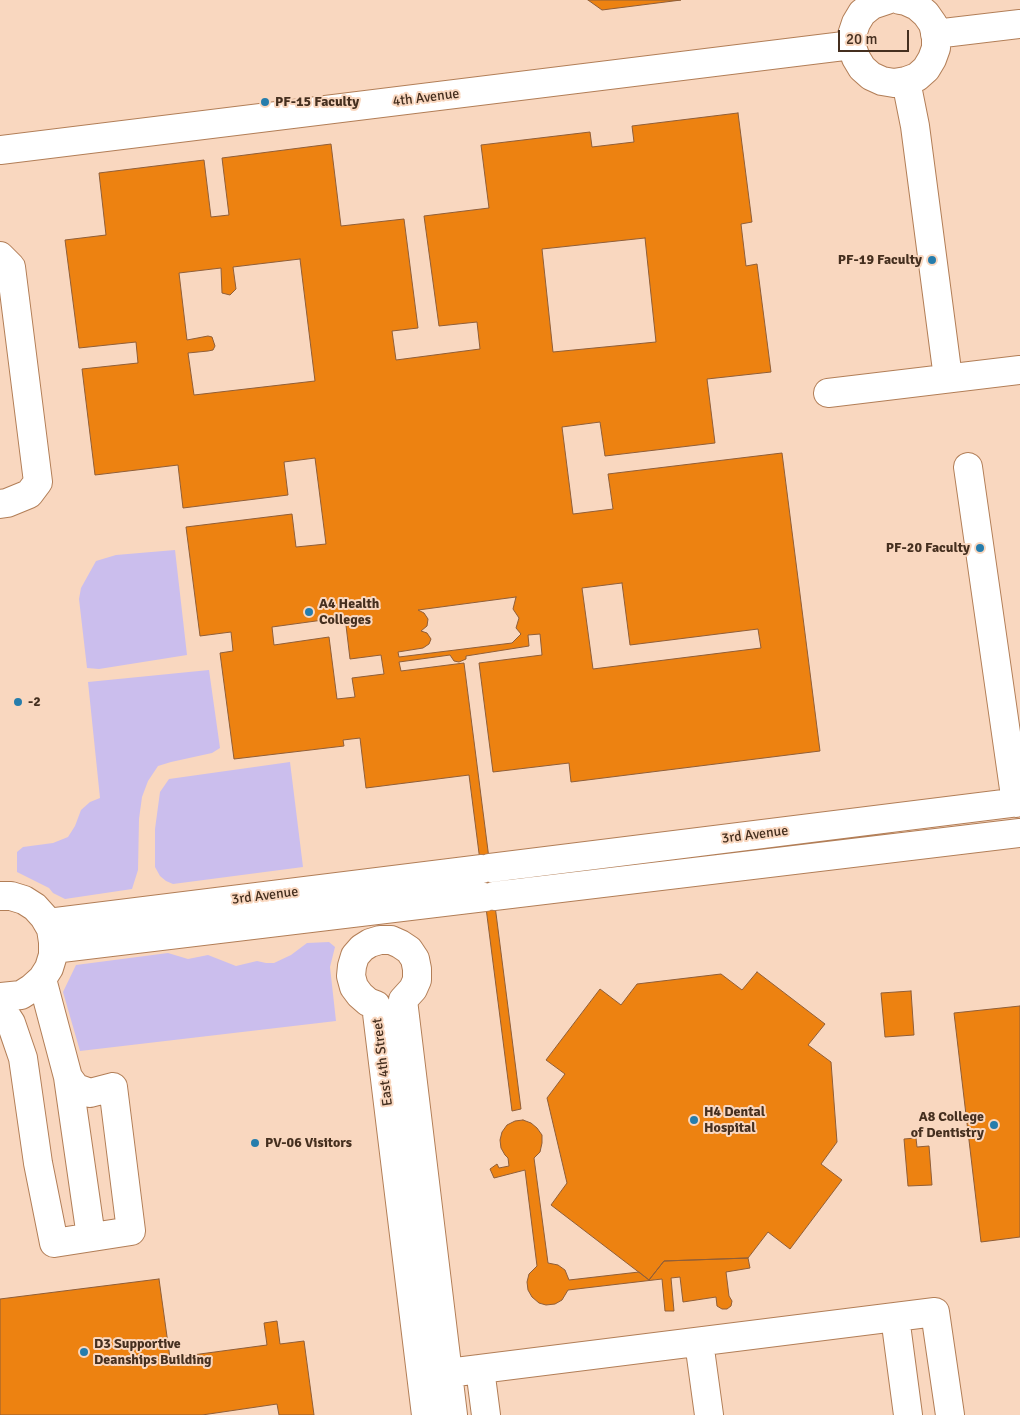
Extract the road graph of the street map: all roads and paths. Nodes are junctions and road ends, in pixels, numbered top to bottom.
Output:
1 (887, 0) edge
2 (900, 0) edge
3 (1020, 24) edge
4 (935, 34) junction
5 (852, 45) junction
6 (906, 81) junction
7 (0, 150) edge
8 (0, 256) edge
9 (1020, 370) edge
10 (948, 378) junction
11 (828, 393) dead end
12 (968, 467) dead end
13 (0, 504) edge
14 (1018, 802) edge
15 (1020, 833) edge
16 (0, 896) edge
17 (48, 923) junction
18 (54, 949) junction
19 (42, 979) junction
20 (0, 997) edge
21 (0, 1006) edge
22 (68, 1077) junction
23 (91, 1237) junction
24 (895, 1317) junction
25 (699, 1342) junction
26 (480, 1369) junction
27 (448, 1373) junction
28 (426, 1415) edge
29 (453, 1415) edge
30 (486, 1415) edge
31 (709, 1415) edge
32 (908, 1415) edge
33 (950, 1415) edge

1 - 5 lane
2 - 4 lane
3 - 4 lane
4 - 6 lane
5 - 6 lane
5 - 7 lane, 4th Avenue
6 - 10 lane
8 - 13 lane
9 - 10 lane
10 - 11 lane
12 - 14 lane
14 - 17 lane, 3rd Avenue
15 - 18 lane, 3rd Avenue
16 - 17 lane
17 - 18 lane
18 - 19 lane
19 - 20 lane
19 - 22 lane
21 - 23 lane
22 - 23 lane
22 - 23 lane
24 - 25 lane
24 - 32 lane
24 - 33 lane
25 - 26 lane
25 - 31 lane
26 - 27 lane
26 - 30 lane
27 - 28 lane, East 4th Street
27 - 29 lane, East 4th Street

